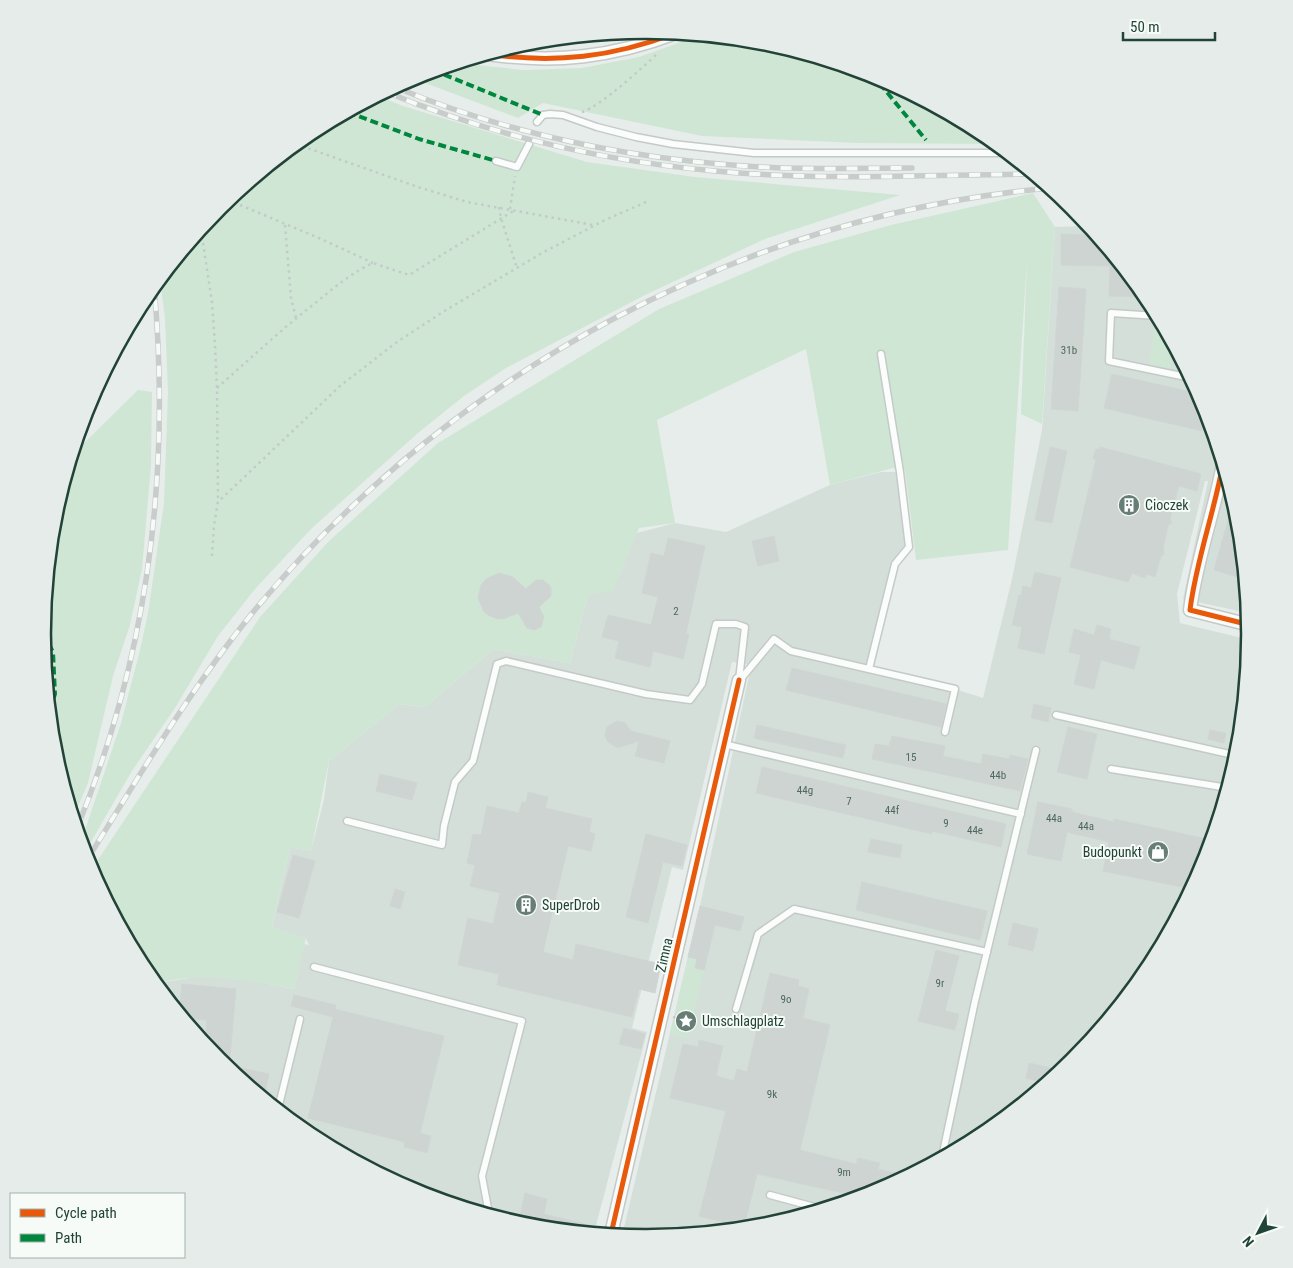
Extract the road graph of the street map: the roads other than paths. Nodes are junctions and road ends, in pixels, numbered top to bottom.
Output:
1 (659, 39) edge
2 (504, 56) edge
3 (537, 122) dead end
4 (529, 144) dead end
5 (998, 154) edge
6 (496, 161) dead end
7 (1149, 315) edge
8 (881, 354) dead end
9 (1182, 376) edge
10 (1221, 479) edge
11 (1241, 623) edge
12 (869, 669) junction
13 (739, 680) junction
14 (1056, 715) dead end
15 (945, 732) dead end
16 (728, 745) dead end
17 (1036, 750) dead end
18 (1229, 754) edge
19 (1111, 769) dead end
20 (1221, 787) edge
21 (1021, 814) junction
22 (347, 821) dead end
23 (988, 952) junction
24 (314, 968) dead end
25 (736, 1009) dead end
26 (300, 1019) dead end
27 (280, 1102) edge
28 (944, 1150) edge
29 (770, 1195) dead end
30 (811, 1206) edge
31 (488, 1208) edge
32 (612, 1228) edge

1 - 2 street
3 - 5 lane
4 - 6 lane
7 - 9 lane
8 - 12 lane
10 - 11 street
12 - 13 lane
12 - 15 lane
13 - 22 lane
13 - 32 street, Zimna
14 - 18 lane
16 - 21 lane
17 - 21 lane
19 - 20 lane
21 - 23 lane
23 - 25 lane
23 - 28 lane
24 - 31 lane
26 - 27 lane
29 - 30 lane

